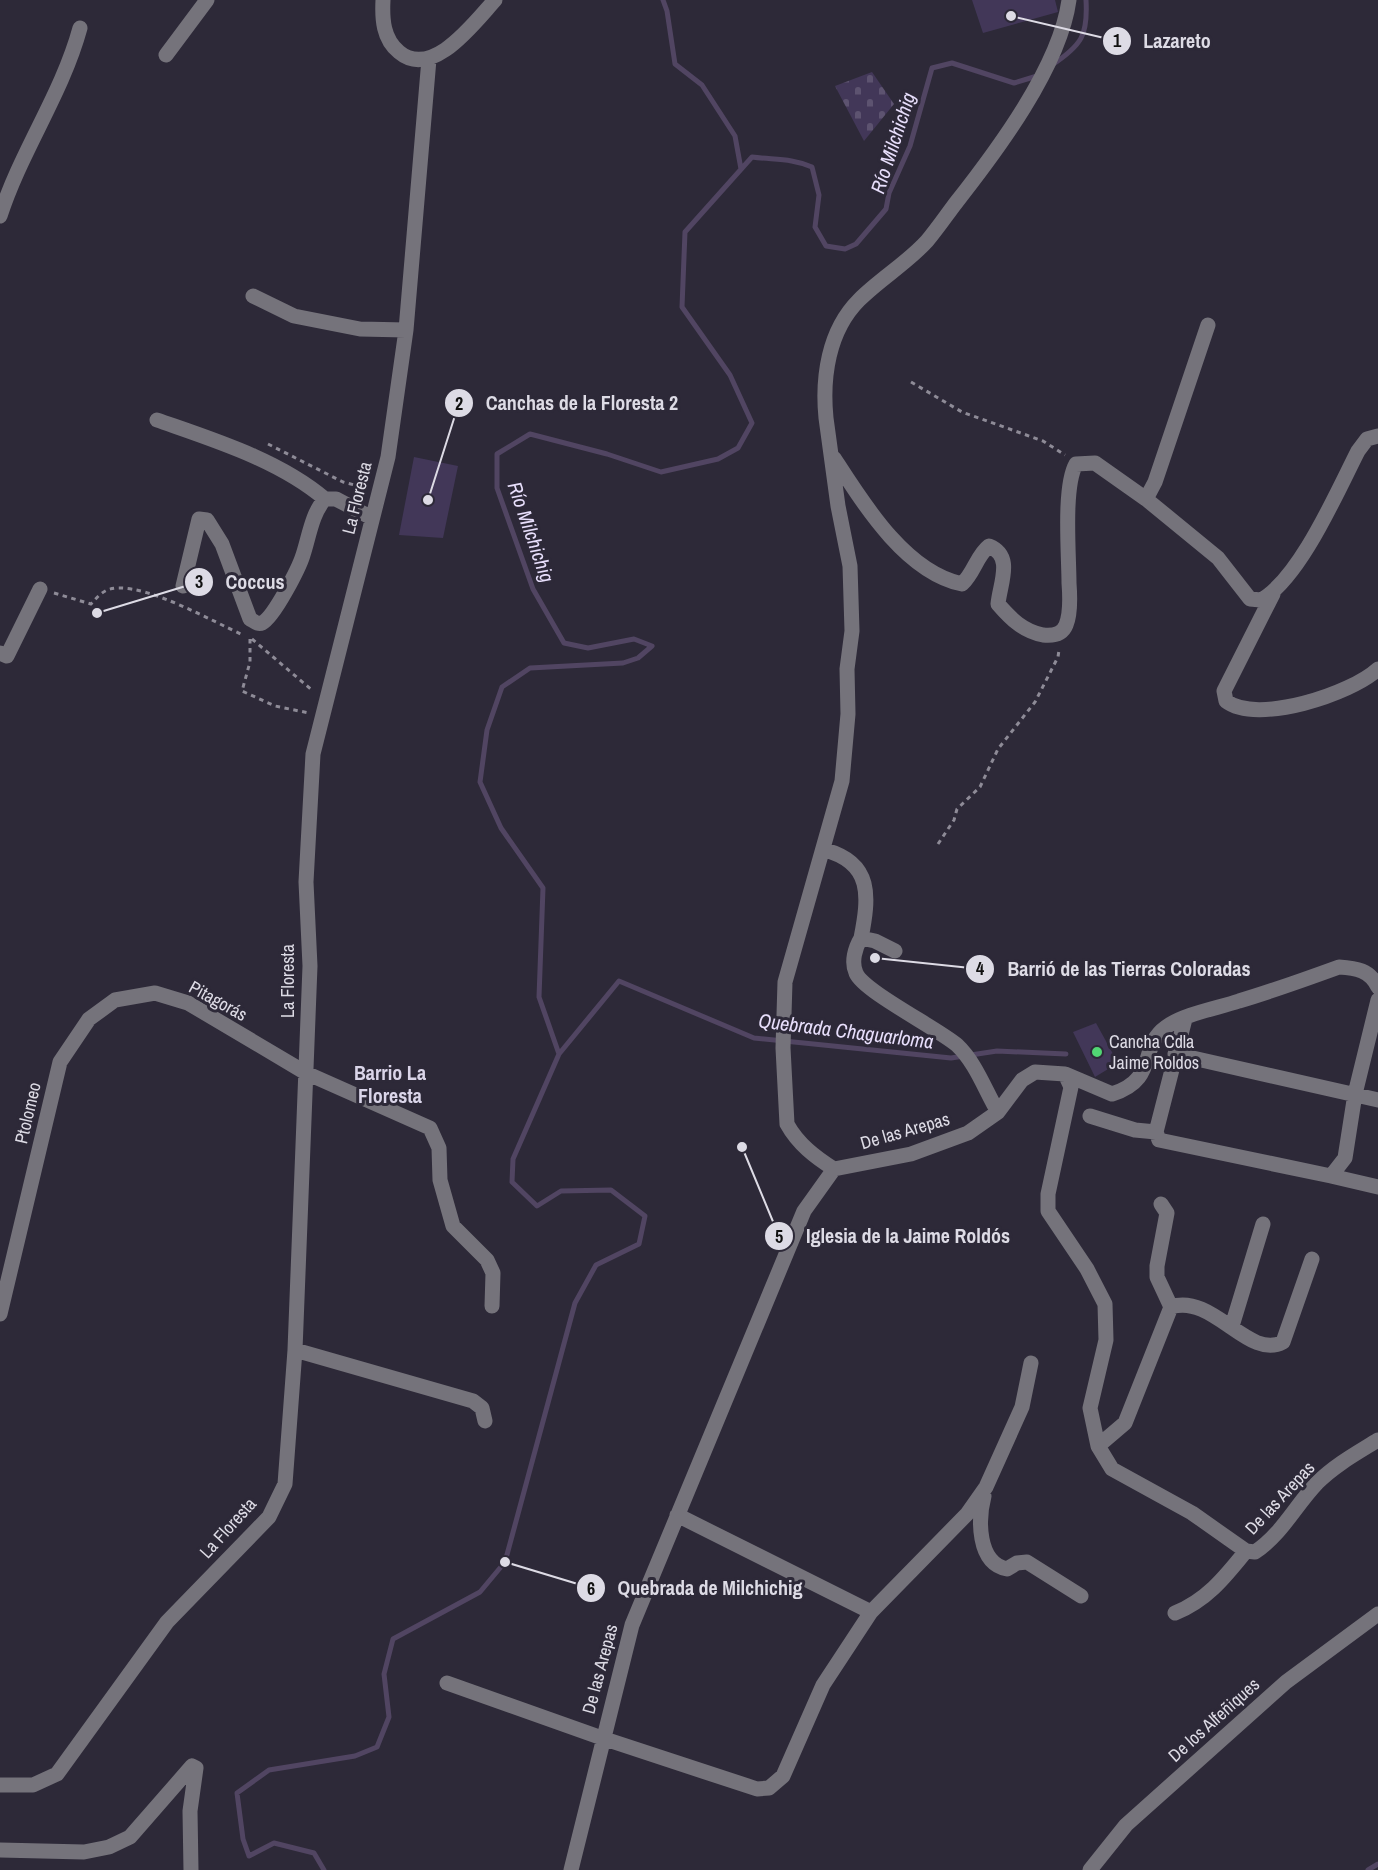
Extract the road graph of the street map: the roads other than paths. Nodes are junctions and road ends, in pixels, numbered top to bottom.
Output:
1 (207, 0) edge
2 (383, 0) edge
3 (495, 0) edge
4 (1069, 0) edge
5 (80, 28) dead end
6 (166, 55) dead end
7 (429, 59) junction
8 (0, 216) edge
9 (253, 296) dead end
10 (1208, 325) dead end
11 (406, 330) junction
12 (158, 420) dead end
13 (1378, 436) edge
14 (832, 456) junction
15 (325, 499) junction
16 (1146, 499) junction
17 (372, 518) junction
18 (183, 586) dead end
19 (40, 589) road end
20 (1273, 594) junction
21 (0, 653) edge
22 (1378, 669) edge
23 (825, 850) junction
24 (861, 938) junction
25 (895, 951) dead end
26 (1378, 987) edge
27 (1378, 1000) edge
28 (1185, 1019) junction
29 (1175, 1054) junction
30 (60, 1062) joint
31 (306, 1073) junction
32 (1065, 1074) junction
33 (1355, 1094) junction
34 (1378, 1100) edge
35 (998, 1112) junction
36 (1090, 1116) dead end
37 (1155, 1132) junction
38 (834, 1169) junction
39 (1331, 1176) junction
40 (1378, 1187) edge
41 (1161, 1204) dead end
42 (1263, 1224) dead end
43 (1312, 1259) dead end
44 (492, 1306) dead end
45 (1171, 1307) junction
46 (0, 1314) edge
47 (1232, 1326) junction
48 (296, 1350) junction
49 (1030, 1363) dead end
50 (485, 1421) dead end
51 (1378, 1440) edge
52 (1098, 1446) junction
53 (986, 1487) junction
54 (677, 1515) junction
55 (1246, 1551) junction
56 (1081, 1596) dead end
57 (872, 1612) junction
58 (1175, 1613) dead end
59 (1378, 1614) edge
60 (447, 1683) dead end
61 (602, 1738) junction
62 (0, 1785) edge
63 (0, 1850) edge
64 (191, 1870) edge
65 (571, 1870) edge
66 (1090, 1870) edge

1 - 6 street
2 - 7 street
3 - 7 street
4 - 14 street
5 - 8 street
7 - 11 street, La Floresta
9 - 11 street
10 - 16 street
11 - 17 street, La Floresta
12 - 15 street
13 - 20 street
14 - 16 street
14 - 23 street
15 - 17 street
15 - 18 street
16 - 20 street
17 - 31 street, La Floresta
19 - 21 street
20 - 22 street
23 - 24 street
23 - 38 street
24 - 25 street
24 - 35 street
26 - 28 street
27 - 33 street
28 - 29 street
28 - 32 street
29 - 33 street
29 - 37 street
30 - 31 street, Pitagorás
30 - 46 street, Ptolomeo
31 - 44 street, Pitagorás
31 - 48 street, La Floresta
32 - 35 street, De las Arepas
32 - 52 street, De las Arepas
33 - 34 street
33 - 39 street
35 - 38 street, De las Arepas
36 - 37 street
37 - 39 street
38 - 54 street, De las Arepas
39 - 40 street
41 - 45 street
42 - 47 street
43 - 47 street
45 - 47 street
45 - 52 street
48 - 50 street
48 - 62 street, La Floresta
49 - 53 street
51 - 55 street, De las Arepas
52 - 55 street, De las Arepas
53 - 56 street
53 - 57 street
54 - 57 street
54 - 61 street, De las Arepas
55 - 58 street
57 - 61 street
59 - 66 street, De los Alfeñiques
60 - 61 street
61 - 65 street, De las Arepas
63 - 64 street

